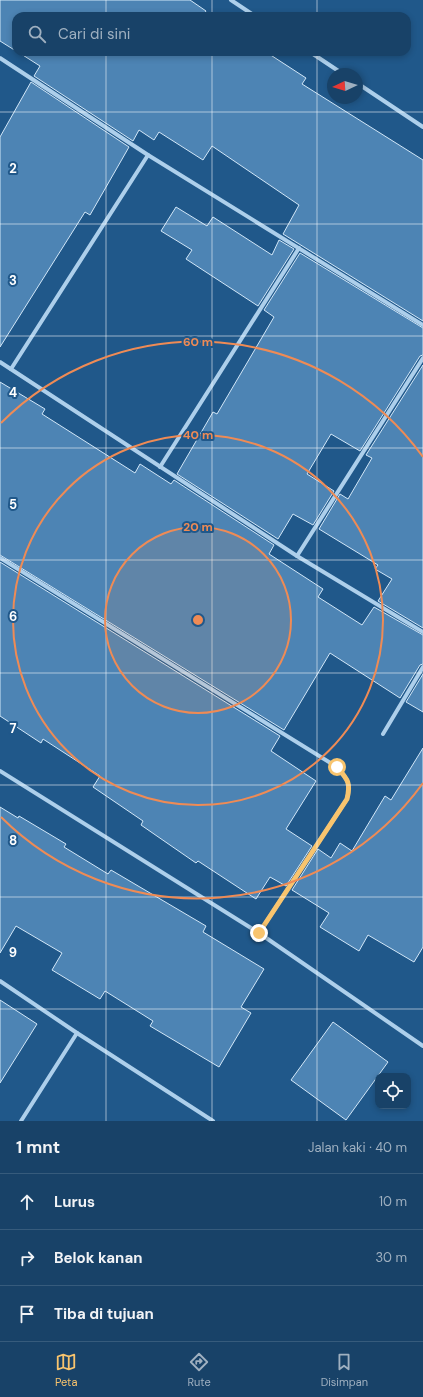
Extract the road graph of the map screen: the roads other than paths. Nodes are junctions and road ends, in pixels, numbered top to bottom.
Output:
1 (231, 0) edge
2 (249, 12) edge
3 (316, 56) edge
4 (1, 60) edge
5 (334, 68) edge
6 (363, 87) edge
7 (423, 127) edge
8 (148, 155) junction
9 (299, 248) junction
10 (423, 325) edge
11 (423, 358) edge
12 (0, 362) edge
13 (11, 369) junction
14 (160, 467) junction
15 (296, 556) junction
16 (0, 558) edge
17 (423, 632) edge
18 (423, 668) edge
19 (383, 734) dead end
20 (0, 771) edge
21 (259, 933) junction
22 (0, 981) edge
23 (77, 1034) junction
24 (423, 1046) edge
25 (21, 1121) edge
26 (213, 1121) edge

1 - 2 street
3 - 5 street
4 - 8 street
6 - 7 street
8 - 9 street
8 - 13 street
9 - 10 street
9 - 14 street
11 - 15 street
12 - 13 street
13 - 14 street
14 - 15 street
15 - 17 street
16 - 21 street
18 - 19 street
20 - 21 street
21 - 24 street
22 - 23 street
23 - 25 street
23 - 26 street

